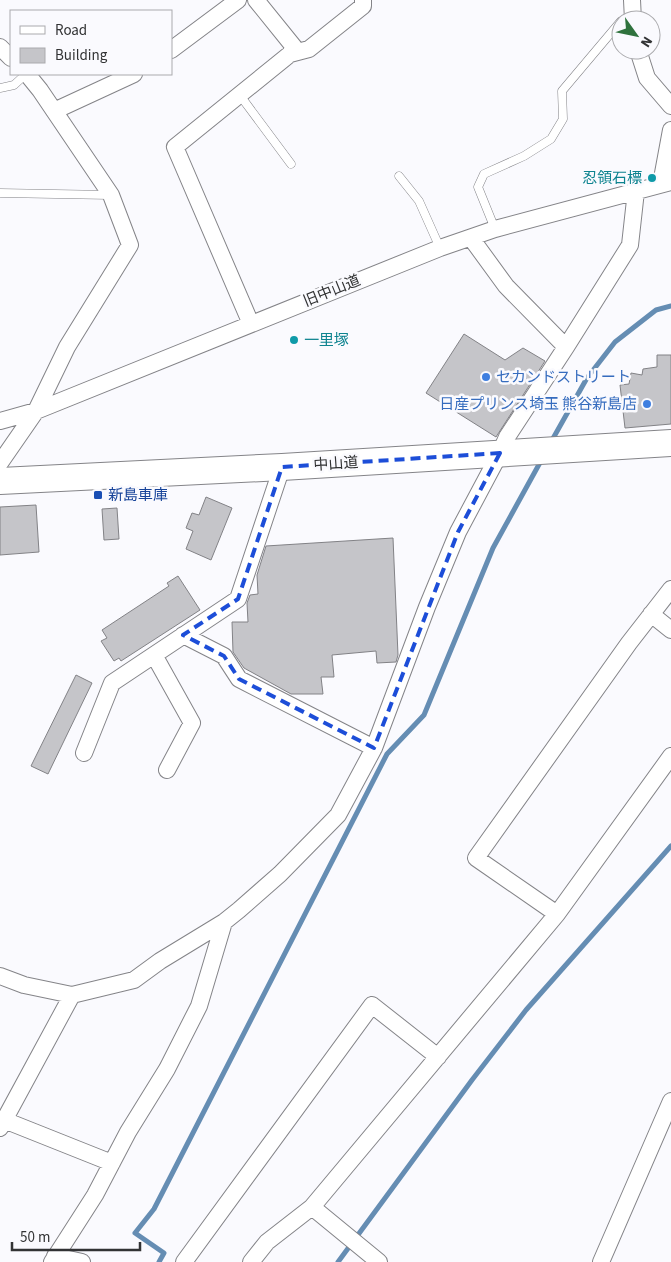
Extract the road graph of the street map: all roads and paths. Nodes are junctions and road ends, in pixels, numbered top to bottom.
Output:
1 (238, 0) edge
2 (256, 0) edge
3 (363, 0) edge
4 (611, 32) edge
5 (0, 47) edge
6 (172, 49) edge
7 (290, 54) junction
8 (10, 57) edge
9 (641, 60) edge
10 (26, 75) edge
11 (28, 75) edge
12 (132, 75) edge
13 (0, 88) edge
14 (239, 94) junction
15 (671, 106) edge
16 (54, 111) junction
17 (671, 130) edge
18 (291, 164) dead end
19 (400, 176) dead end
20 (666, 183) edge
21 (636, 191) junction
22 (0, 193) edge
23 (111, 195) junction
24 (495, 229) junction
25 (471, 238) junction
26 (440, 248) junction
27 (251, 324) junction
28 (566, 347) junction
29 (36, 411) junction
30 (0, 421) edge
31 (671, 443) edge
32 (500, 454) junction
33 (0, 463) edge
34 (282, 467) junction
35 (0, 481) edge
36 (671, 589) edge
37 (651, 614) junction
38 (671, 630) edge
39 (183, 636) junction
40 (154, 655) junction
41 (374, 748) junction
42 (84, 754) dead end
43 (671, 756) edge
44 (167, 770) dead end
45 (557, 914) junction
46 (224, 922) junction
47 (0, 976) edge
48 (72, 995) junction
49 (438, 1057) junction
50 (671, 1101) edge
51 (2, 1124) edge
52 (112, 1163) junction
53 (312, 1207) junction
54 (53, 1259) edge
55 (82, 1262) edge
56 (184, 1262) edge
57 (251, 1262) edge
58 (379, 1262) edge
59 (601, 1262) edge

1 - 6 street
2 - 7 street
3 - 7 street
4 - 24 lane
5 - 8 street
7 - 14 street
9 - 15 street
10 - 13 lane
11 - 16 street
12 - 16 street
14 - 18 lane
14 - 27 street
16 - 23 street
17 - 20 street
19 - 26 lane
20 - 21 street, 旧中山道
21 - 24 street, 旧中山道
21 - 28 street
22 - 23 lane
23 - 29 street
24 - 25 street, 旧中山道
25 - 26 street, 旧中山道
25 - 28 street
26 - 27 street, 旧中山道
27 - 29 street, 旧中山道
28 - 32 street
29 - 30 street, 旧中山道
29 - 33 street
31 - 32 highway, 中山道
32 - 34 highway, 中山道
32 - 41 street
34 - 35 highway, 中山道
34 - 39 street
36 - 37 street
37 - 38 street
37 - 45 street
39 - 40 street
39 - 41 street
40 - 42 street
40 - 44 street
41 - 46 street
43 - 45 street
45 - 49 street
46 - 48 street
46 - 52 street
47 - 48 street
48 - 51 street
49 - 53 street
49 - 56 street
50 - 59 street
51 - 52 street
52 - 54 street
53 - 57 street
53 - 58 street
54 - 55 street

